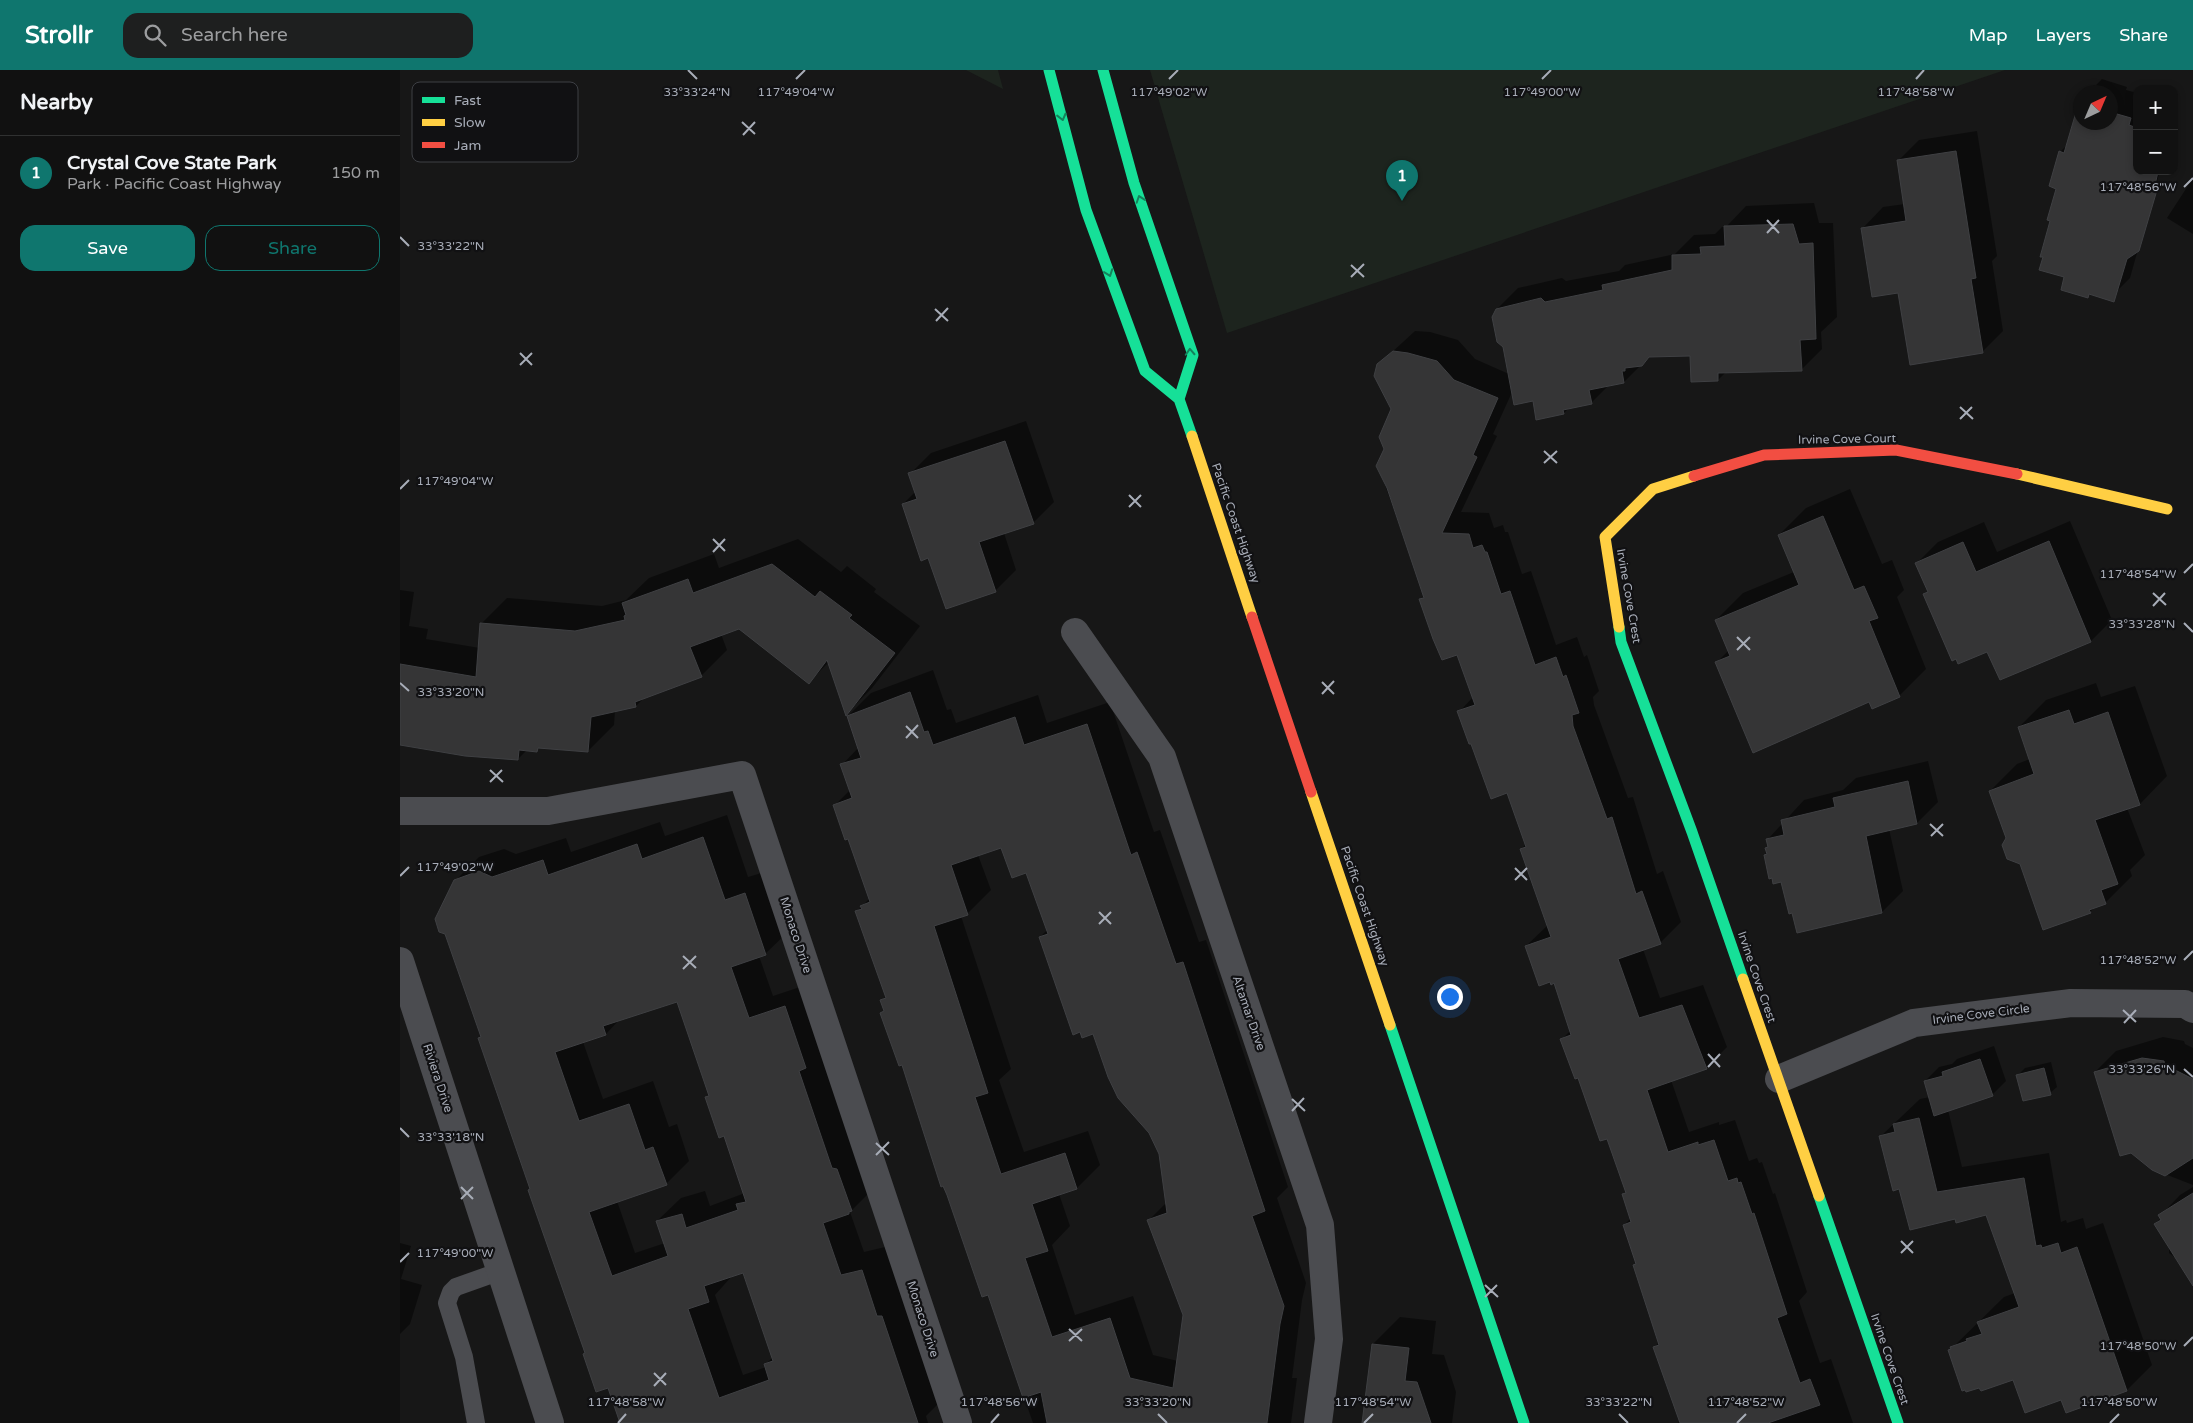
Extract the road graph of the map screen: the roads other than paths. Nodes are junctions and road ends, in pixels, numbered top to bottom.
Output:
1 (1050, 70) edge
2 (1103, 70) edge
3 (1179, 399) junction
4 (2167, 509) dead end
5 (1605, 537) joint
6 (1075, 632) dead end
7 (400, 811) edge
8 (400, 961) edge
9 (2193, 1009) edge
10 (1779, 1079) junction
11 (501, 1272) junction
12 (476, 1423) edge
13 (550, 1423) edge
14 (958, 1423) edge
15 (1318, 1423) edge
16 (1524, 1423) edge
17 (1898, 1423) edge

1 -> 3 main road
3 -> 2 main road
3 - 16 main road, Pacific Coast Highway
4 - 5 main road, Irvine Cove Court
5 - 10 main road, Irvine Cove Crest
6 - 15 street, Altamar Drive
7 - 14 street, Monaco Drive
8 - 11 street, Riviera Drive
9 - 10 street, Irvine Cove Circle
10 - 17 main road, Irvine Cove Crest
11 - 12 lane
11 - 13 street, Riviera Drive

